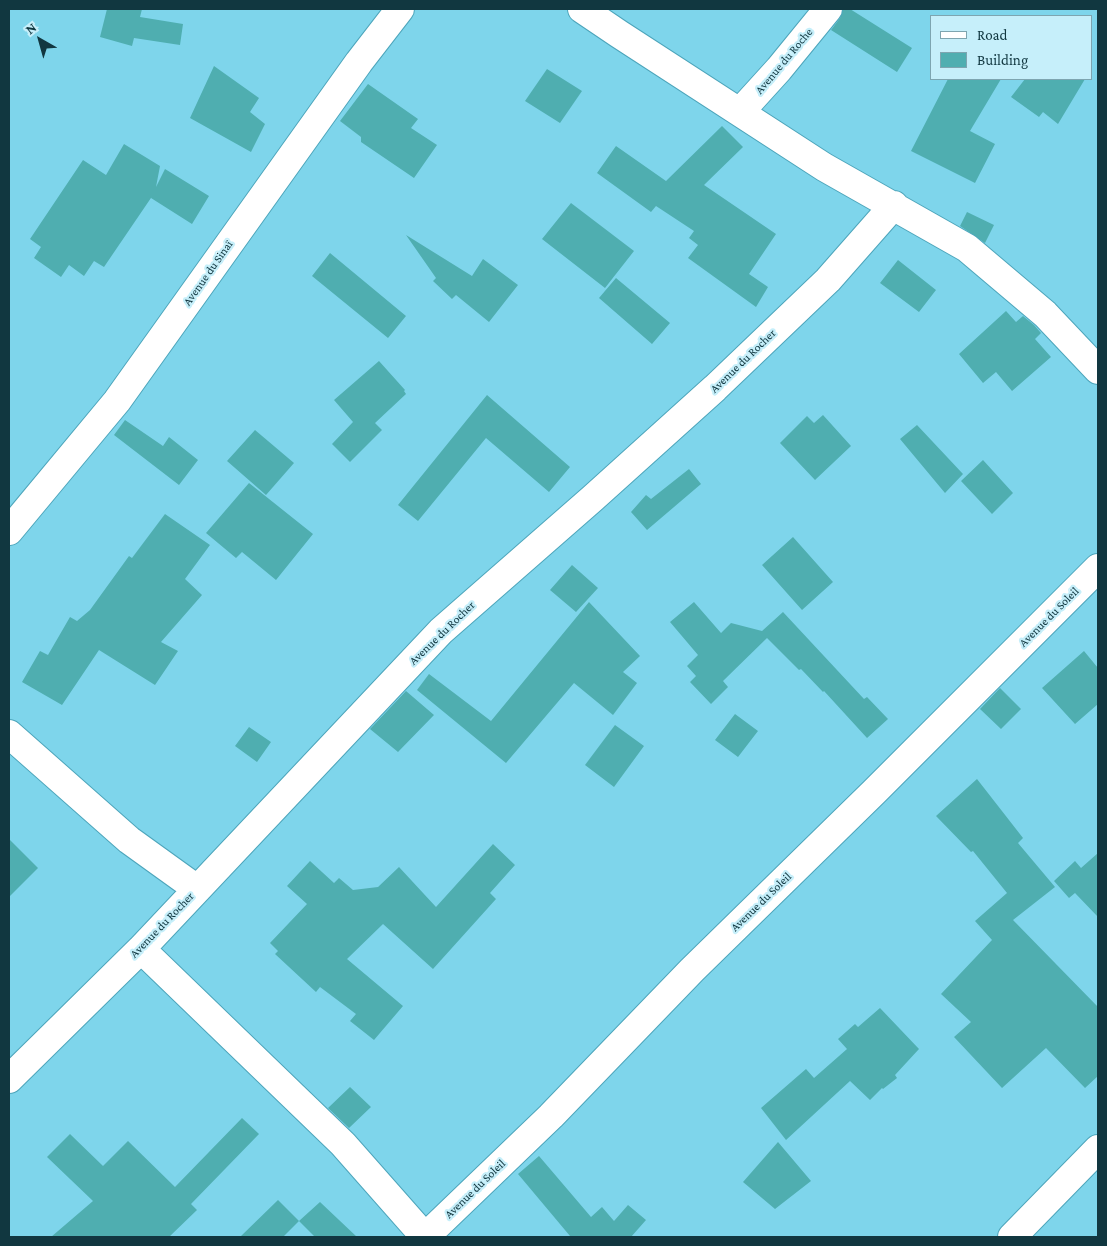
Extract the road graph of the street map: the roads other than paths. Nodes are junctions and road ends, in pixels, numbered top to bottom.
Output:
1 (400, 9) edge
2 (582, 9) edge
3 (828, 9) edge
4 (740, 112) junction
5 (894, 205) junction
6 (1098, 370) edge
7 (9, 531) edge
8 (1098, 568) edge
9 (9, 734) edge
10 (197, 889) junction
11 (141, 949) junction
12 (9, 1079) edge
13 (1098, 1148) edge
14 (425, 1237) edge
15 (1012, 1237) edge

1 - 7 street, Avenue du Sinaï
2 - 4 street
3 - 4 street, Avenue du Roche
4 - 5 street
5 - 6 street
5 - 10 street, Avenue du Rocher
8 - 14 street, Avenue du Soleil
9 - 10 street
10 - 11 street, Avenue du Rocher
11 - 12 street, Avenue du Rocher
11 - 14 street
13 - 15 street

